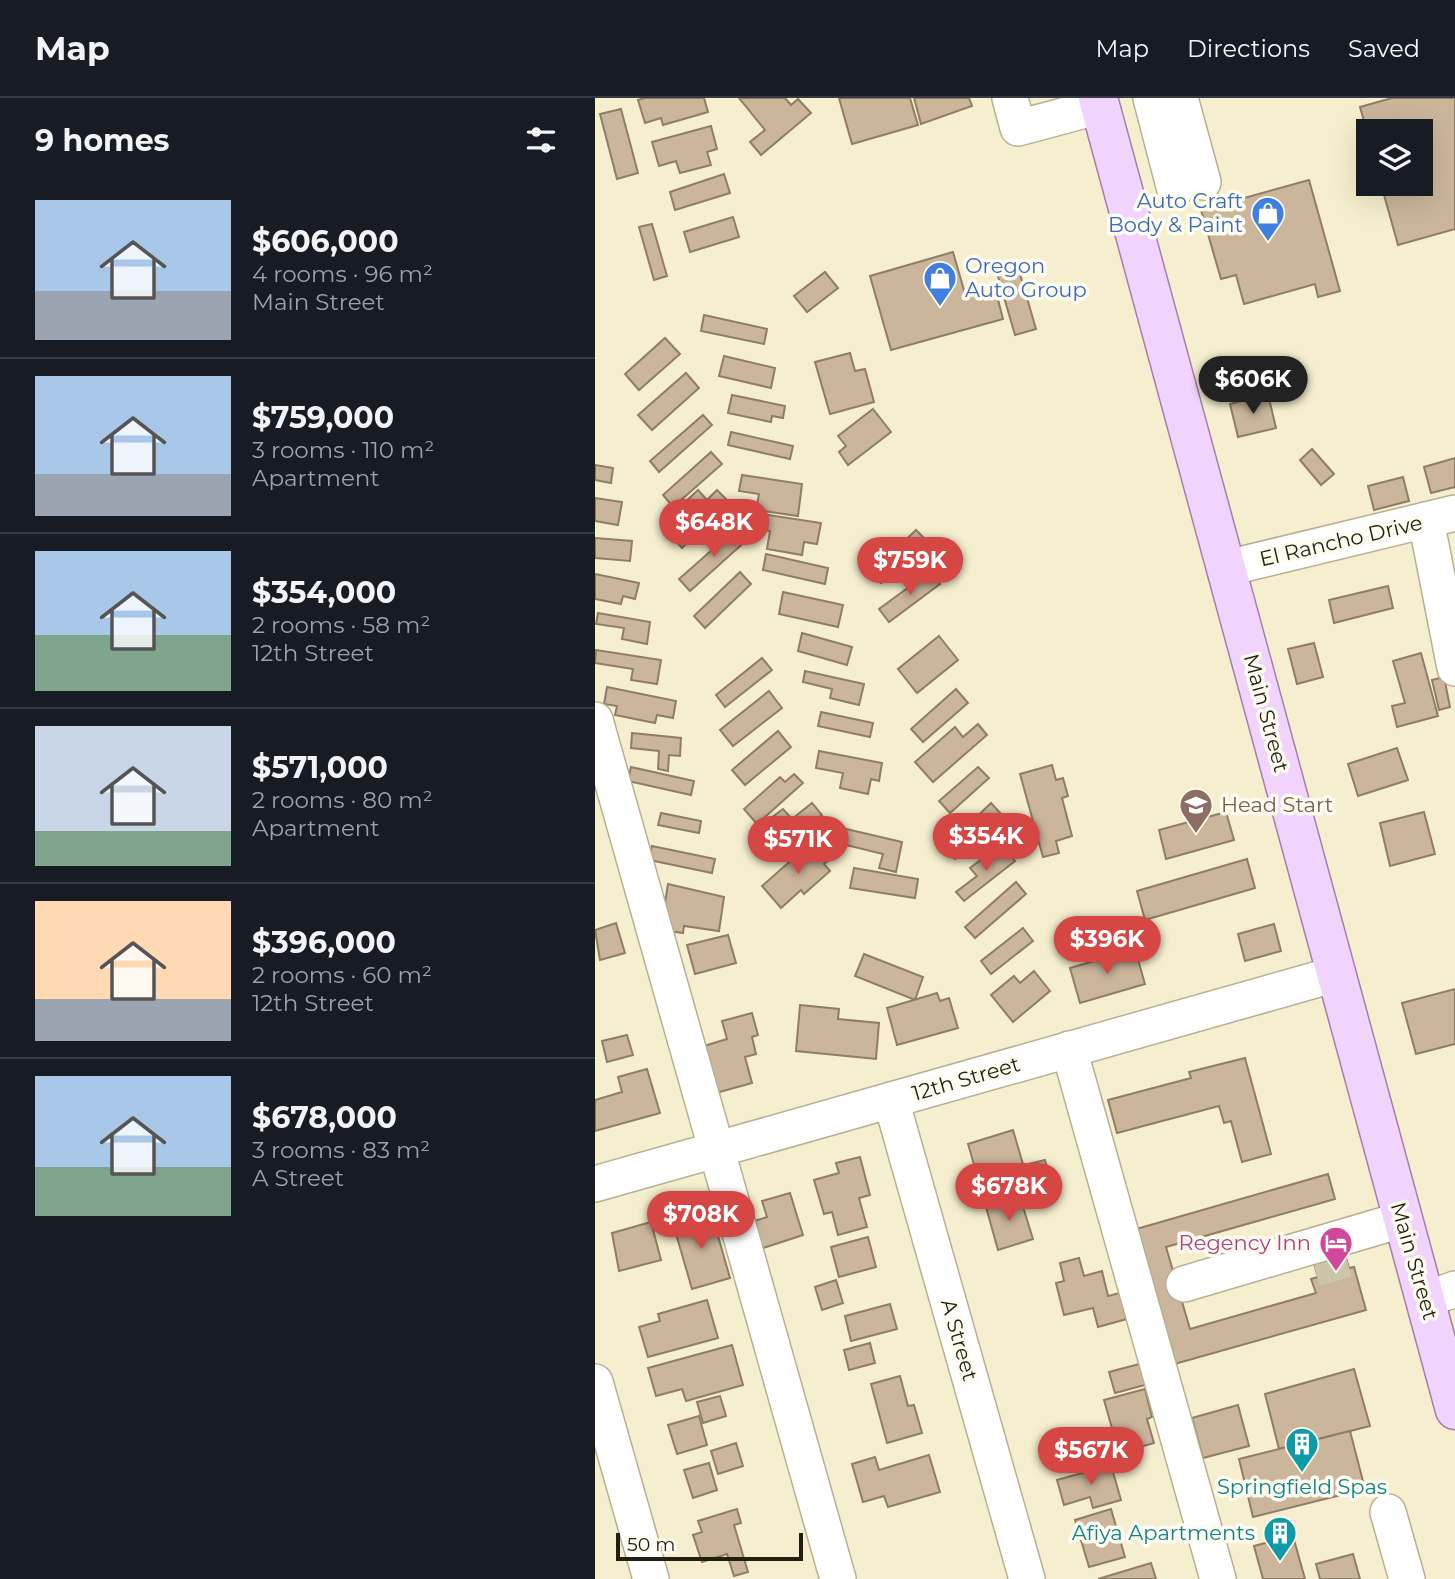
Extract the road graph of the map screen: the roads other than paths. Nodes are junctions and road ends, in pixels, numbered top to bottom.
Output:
1 (1010, 98) edge
2 (1151, 98) edge
3 (1180, 98) edge
4 (1099, 102) edge
5 (1441, 516) edge
6 (1227, 568) junction
7 (1455, 668) edge
8 (595, 720) edge
9 (1336, 974) junction
10 (1069, 1049) junction
11 (891, 1100) junction
12 (716, 1151) junction
13 (595, 1184) edge
14 (1401, 1220) junction
15 (1341, 1253) junction
16 (1283, 1255) junction
17 (1184, 1284) dead end
18 (1440, 1295) edge
19 (595, 1382) edge
20 (1455, 1410) edge
21 (1388, 1512) dead end
22 (650, 1579) edge
23 (838, 1579) edge
24 (1027, 1579) edge
25 (1218, 1579) edge
26 (1407, 1579) edge

1 - 4 street
2 - 3 street
4 - 6 main road, Main Street
5 - 6 street, El Rancho Drive
5 - 7 street
6 - 9 main road, Main Street
8 - 12 street
9 - 10 street, 12th Street
9 - 14 main road, Main Street
10 - 11 street, 12th Street
10 - 25 street
11 - 12 street, 12th Street
11 - 24 street, A Street
12 - 13 street, 12th Street
12 - 23 street
14 - 15 street
14 - 18 main road, Main Street
15 - 16 street
15 - 16 street
16 - 17 street
18 - 20 main road, Main Street
19 - 22 street
21 - 26 street

